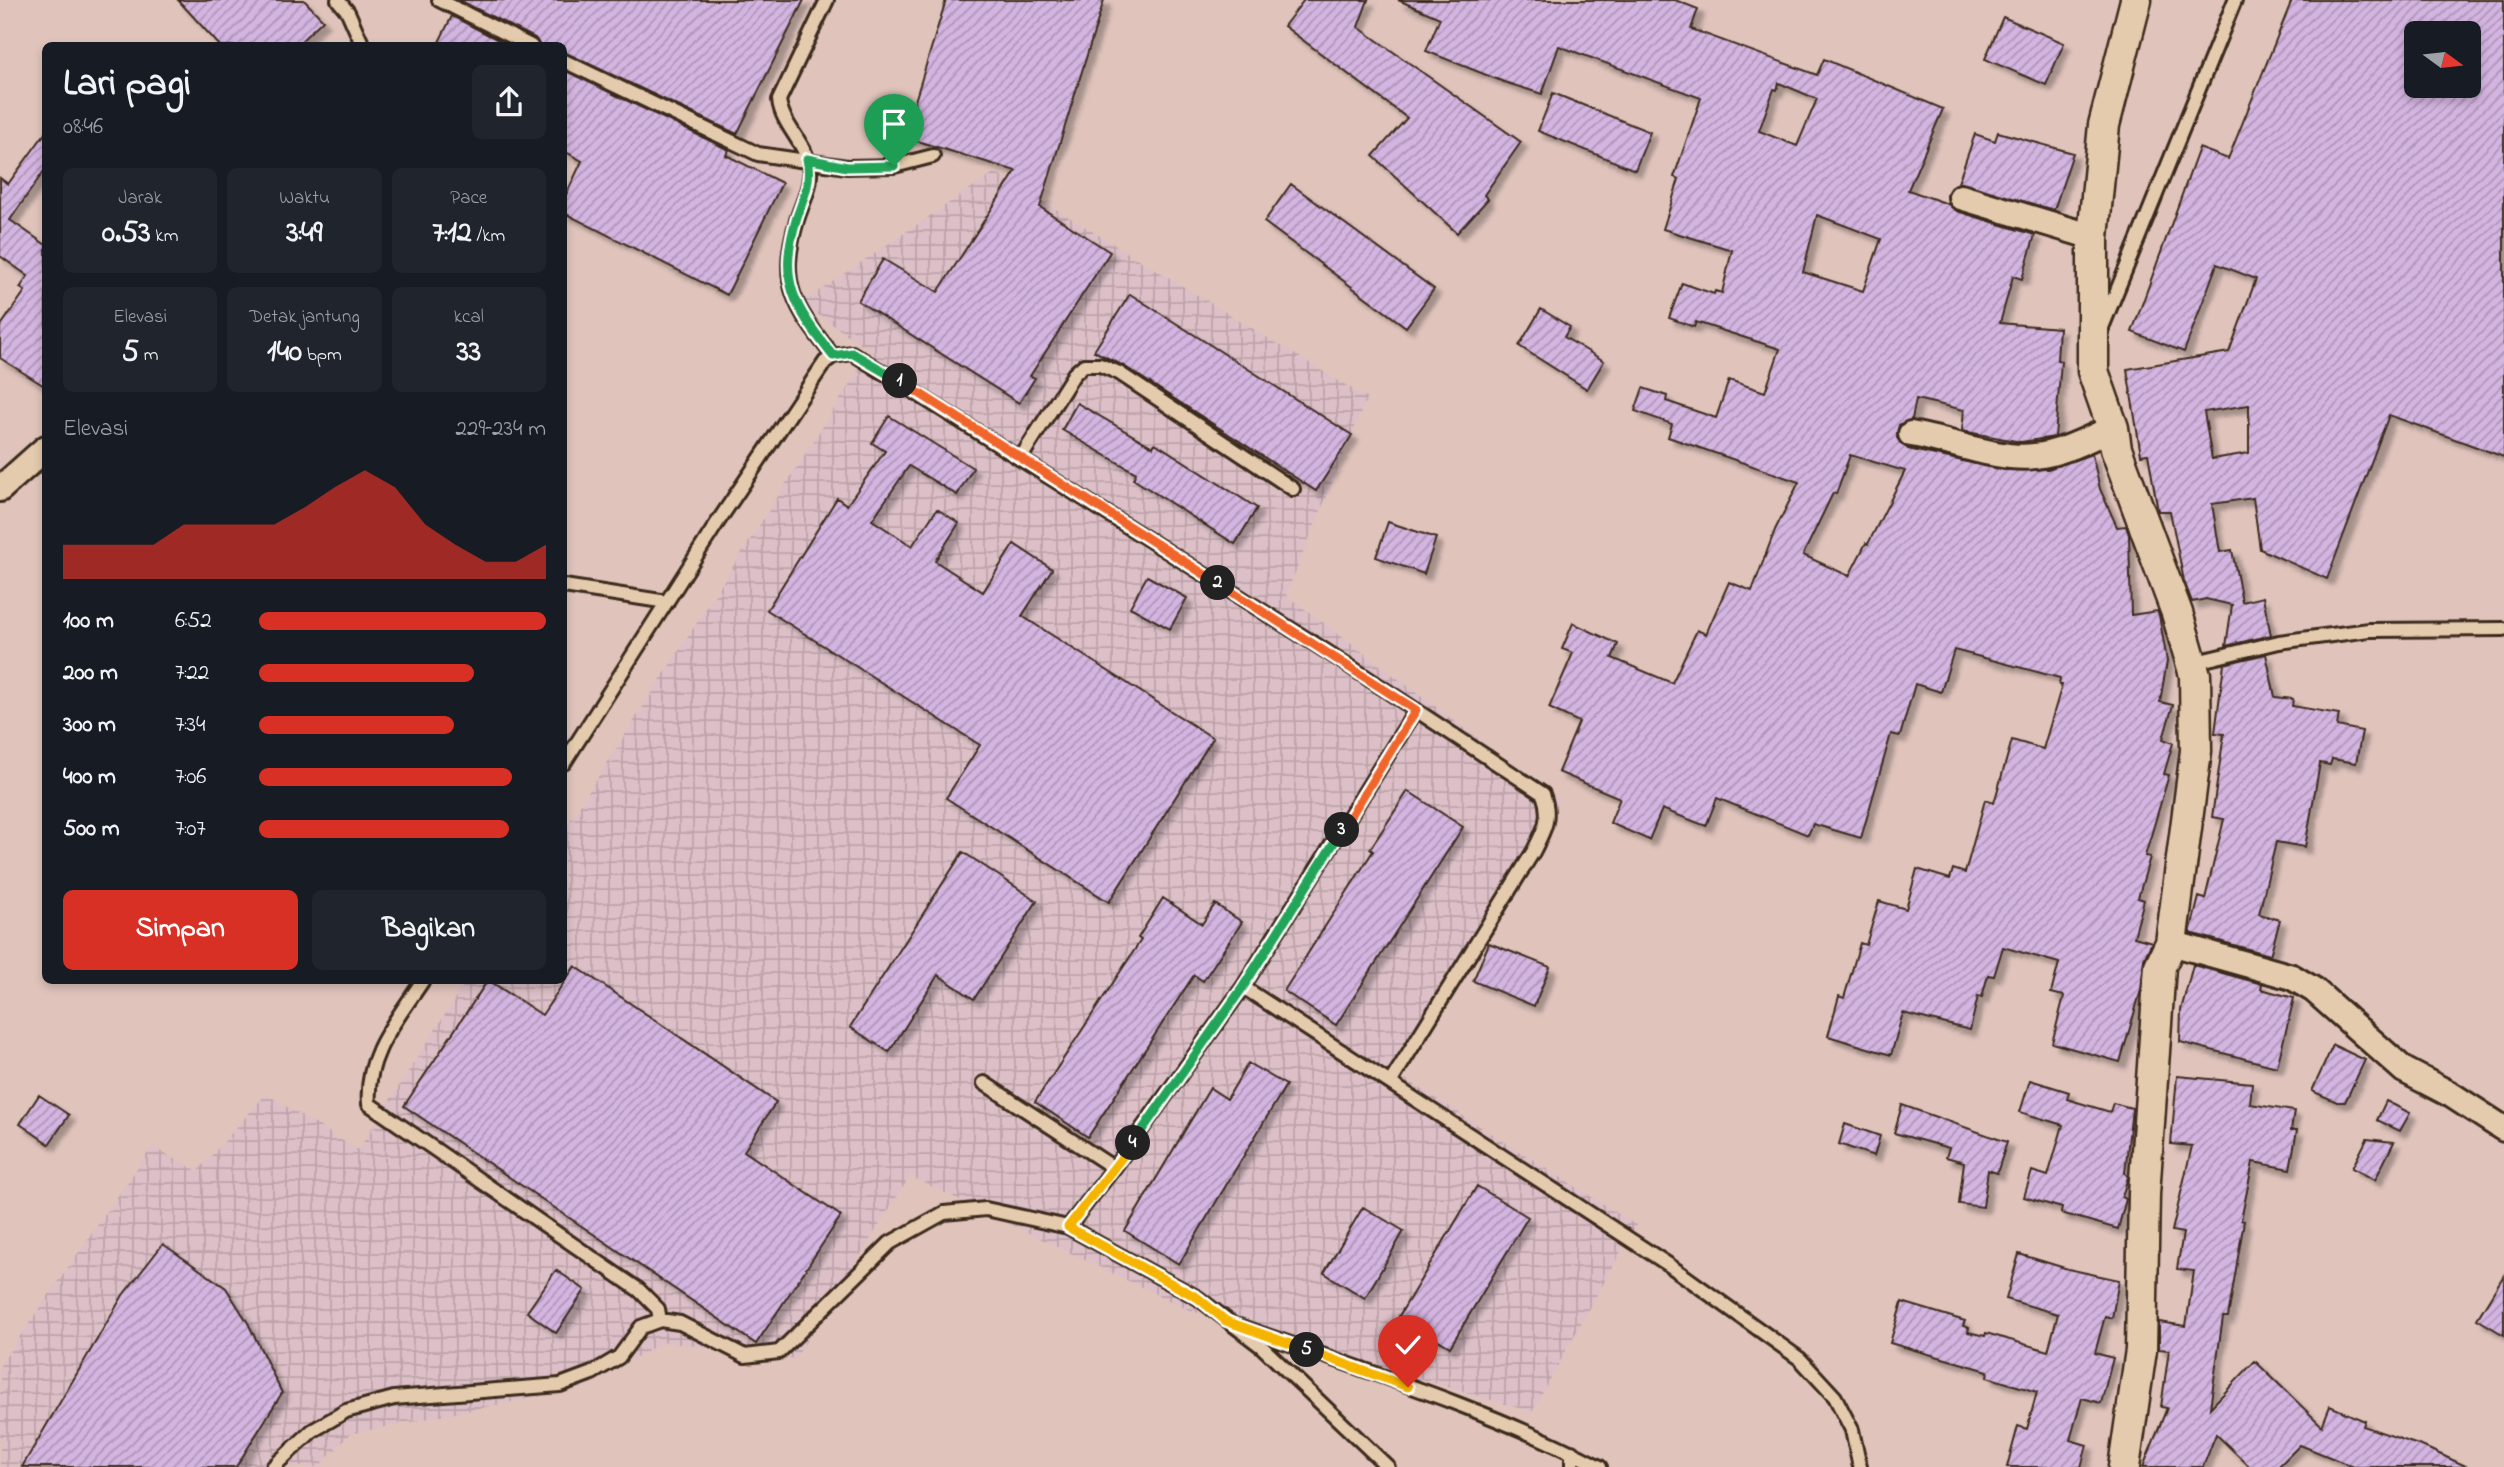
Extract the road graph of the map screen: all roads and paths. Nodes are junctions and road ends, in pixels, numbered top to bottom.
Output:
1 (338, 0) edge
2 (439, 0) edge
3 (827, 0) edge
4 (2136, 0) edge
5 (2235, 0) edge
6 (361, 42) edge
7 (523, 42) edge
8 (567, 62) edge
9 (933, 156) dead end
10 (807, 159) junction
11 (1961, 197) dead end
12 (2093, 237) junction
13 (2092, 346) junction
14 (833, 356) junction
15 (2112, 428) junction
16 (1911, 434) dead end
17 (42, 452) edge
18 (1020, 458) junction
19 (0, 489) edge
20 (1293, 489) dead end
21 (567, 586) edge
22 (667, 601) junction
23 (2504, 629) edge
24 (2192, 663) junction
25 (1416, 710) junction
26 (567, 758) edge
27 (2171, 943) junction
28 (420, 984) edge
29 (1243, 987) junction
30 (984, 1083) dead end
31 (1390, 1083) junction
32 (2504, 1129) edge
33 (1114, 1168) junction
34 (1068, 1227) junction
35 (660, 1320) junction
36 (1226, 1321) junction
37 (1572, 1452) junction
38 (2126, 1466) edge
39 (273, 1467) edge
40 (1388, 1467) edge
41 (1572, 1467) edge
42 (1600, 1467) edge
43 (1860, 1467) edge

1 - 6 lane
2 - 7 lane
3 - 10 lane
4 - 12 street
5 - 13 lane
8 - 10 lane
9 - 10 lane
10 - 14 lane
11 - 12 street
12 - 13 street
13 - 15 street
14 - 18 lane
14 - 22 lane
15 - 16 street
15 - 24 street
17 - 19 street
18 - 20 lane
18 - 25 lane
21 - 22 lane
22 - 26 lane
23 - 24 lane
24 - 27 street
25 - 29 lane
25 - 31 lane
27 - 32 street
27 - 38 street
28 - 35 lane
29 - 31 lane
29 - 33 lane
30 - 33 lane
31 - 43 lane
33 - 34 lane
34 - 35 lane
34 - 36 lane
35 - 39 lane
36 - 37 lane
36 - 40 lane
37 - 41 lane
37 - 42 lane

